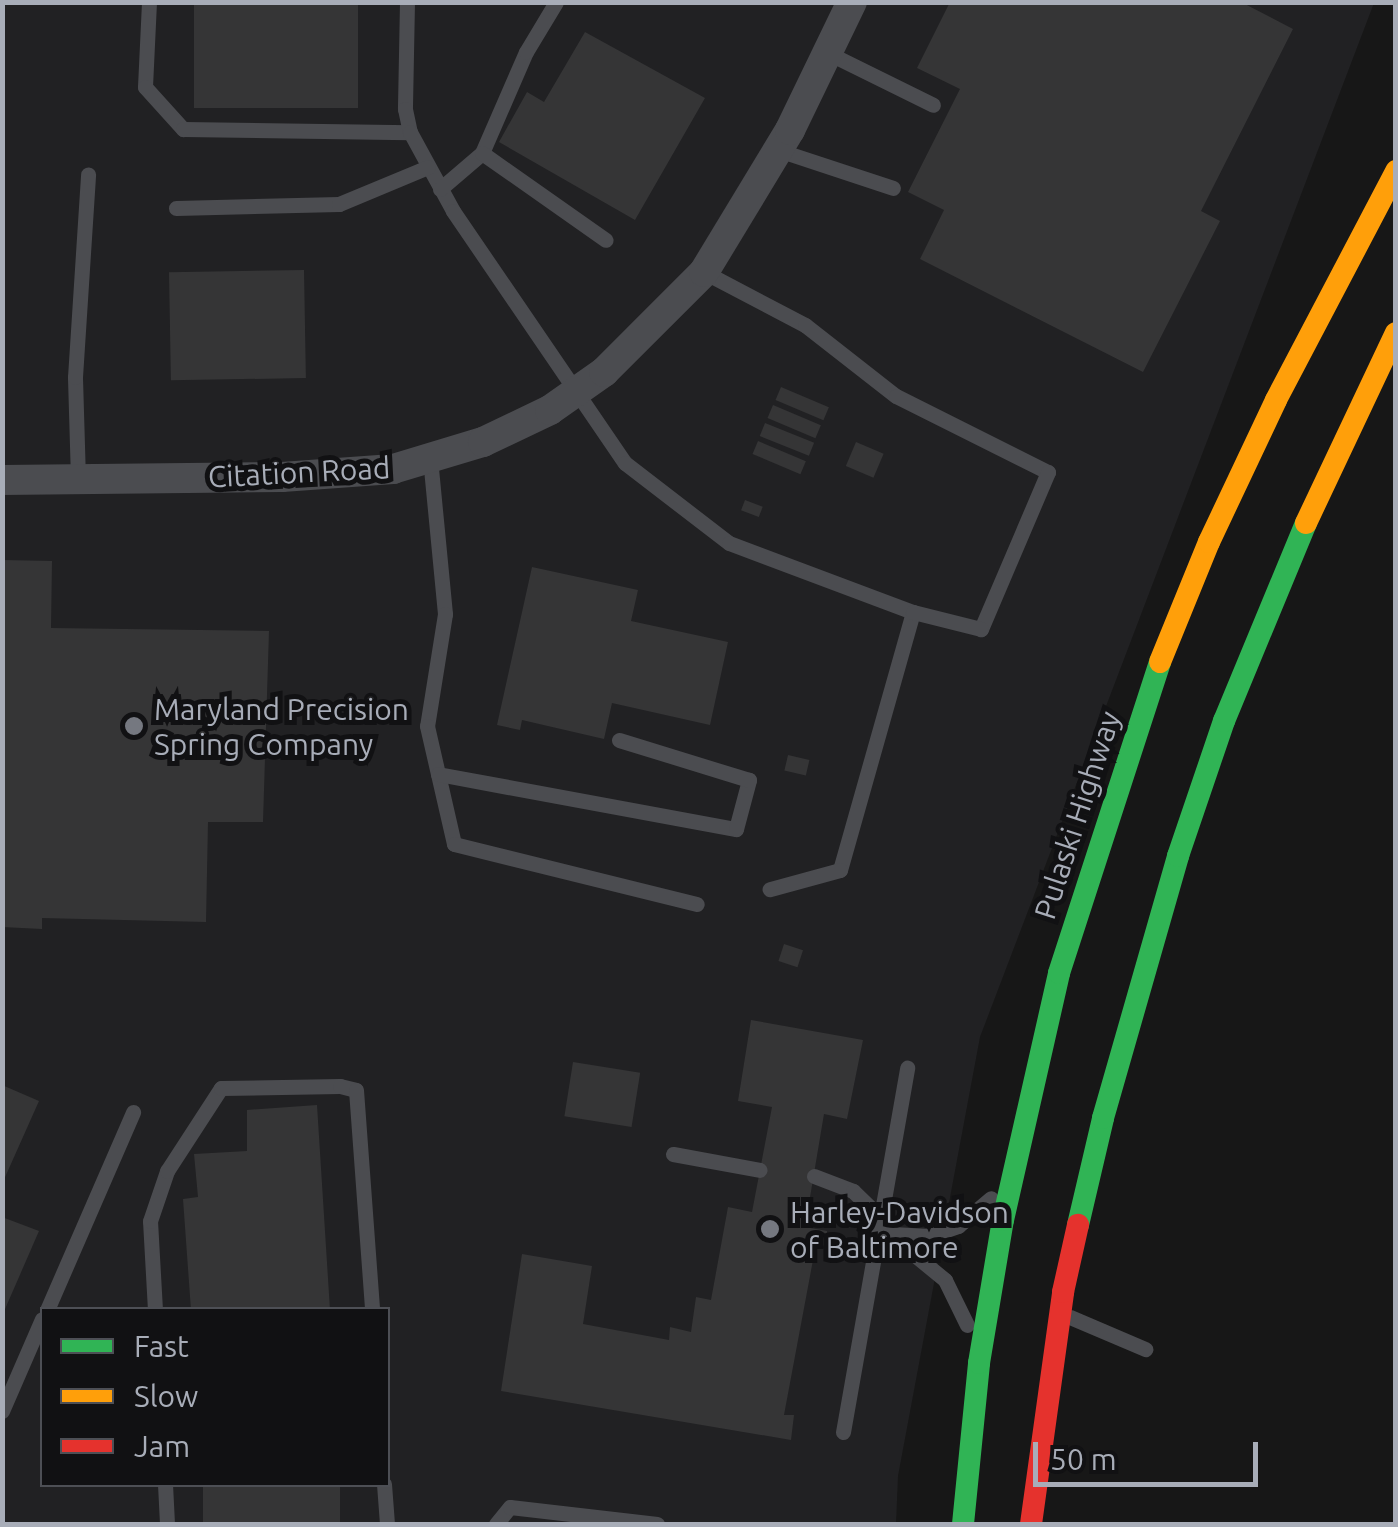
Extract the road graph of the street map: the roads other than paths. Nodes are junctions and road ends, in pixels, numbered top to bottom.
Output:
1 (149, 2) edge
2 (407, 2) edge
3 (556, 2) edge
4 (852, 2) edge
5 (828, 53) junction
6 (933, 105) dead end
7 (410, 132) junction
8 (778, 150) junction
9 (482, 153) junction
10 (428, 167) junction
11 (1396, 171) edge
12 (88, 174) dead end
13 (893, 188) dead end
14 (440, 189) junction
15 (176, 208) dead end
16 (606, 240) dead end
17 (704, 272) junction
18 (1396, 334) edge
19 (574, 393) junction
20 (430, 458) junction
21 (78, 479) junction
22 (2, 480) edge
23 (913, 612) junction
24 (619, 740) dead end
25 (438, 774) junction
26 (770, 889) dead end
27 (697, 904) dead end
28 (908, 1068) dead end
29 (132, 1112) dead end
30 (674, 1154) dead end
31 (760, 1170) dead end
32 (1013, 1170) junction
33 (814, 1176) dead end
34 (885, 1229) junction
35 (1055, 1297) junction
36 (48, 1307) edge
37 (155, 1307) edge
38 (372, 1307) edge
39 (40, 1324) edge
40 (1145, 1349) dead end
41 (979, 1362) junction
42 (2, 1411) edge
43 (843, 1432) dead end
44 (1064, 1465) dead end
45 (165, 1487) edge
46 (384, 1487) edge
47 (167, 1524) edge
48 (387, 1524) edge
49 (496, 1524) edge
50 (658, 1524) edge
51 (963, 1524) edge
52 (1030, 1524) edge

1 - 7 lane
2 - 7 lane
3 - 9 lane
4 - 5 street, Citation Road
5 - 6 lane
5 - 8 street, Citation Road
7 - 10 lane
8 - 13 lane
8 - 17 street, Citation Road
9 - 14 lane
9 - 16 lane
10 - 14 lane
10 - 15 lane
11 - 32 highway, Pulaski Highway
12 - 21 lane
14 - 19 lane
17 - 19 street, Citation Road
17 - 23 lane
18 - 35 highway
19 - 20 street, Citation Road
19 - 23 lane
20 - 21 street, Citation Road
20 - 25 lane
21 - 22 street, Citation Road
23 - 26 lane
24 - 25 lane
25 - 27 lane
28 - 34 lane
29 - 36 lane
30 - 31 lane
32 - 34 lane
32 - 41 highway, Pulaski Highway
33 - 34 lane
34 - 41 lane
34 - 43 lane
35 - 40 lane
35 - 44 highway
35 - 52 highway
37 - 38 lane
39 - 42 lane
41 - 51 highway, Pulaski Highway
45 - 47 lane
46 - 48 lane
49 - 50 lane

